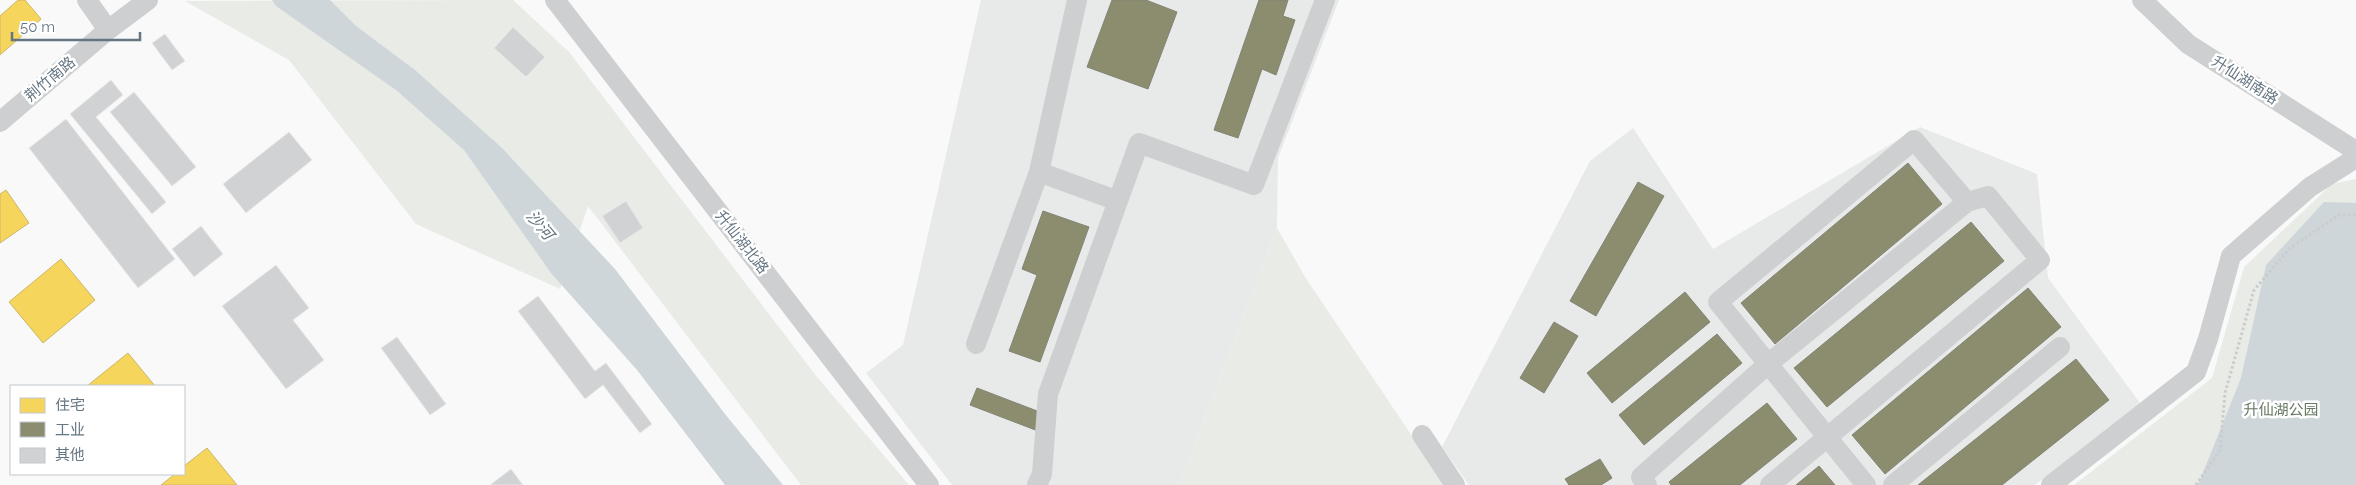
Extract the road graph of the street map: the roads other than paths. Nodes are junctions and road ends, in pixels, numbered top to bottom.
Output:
1 (88, 0) edge
2 (148, 0) edge
3 (555, 0) edge
4 (1077, 0) edge
5 (1325, 0) edge
6 (2142, 0) edge
7 (108, 30) junction
8 (0, 122) edge
9 (2356, 151) edge
10 (2356, 158) edge
11 (1039, 172) junction
12 (1118, 201) junction
13 (1967, 202) junction
14 (976, 344) dead end
15 (2060, 347) dead end
16 (1768, 364) junction
17 (1422, 435) dead end
18 (1828, 438) junction
19 (929, 485) edge
20 (1037, 485) edge
21 (1455, 485) edge
22 (1647, 485) edge
23 (1770, 485) edge
24 (1866, 485) edge
25 (1893, 485) edge
26 (2051, 485) edge

1 - 7 street
2 - 7 street, 荆竹南路
3 - 19 street, 升仙湖北路
4 - 11 street
5 - 12 street
6 - 9 street, 升仙湖南路
7 - 8 street, 荆竹南路
10 - 26 street
11 - 12 street
11 - 14 street
12 - 20 street
13 - 16 street
13 - 16 street
13 - 18 street
15 - 25 street
16 - 18 street
16 - 22 street
17 - 21 street
18 - 23 street
18 - 24 street

